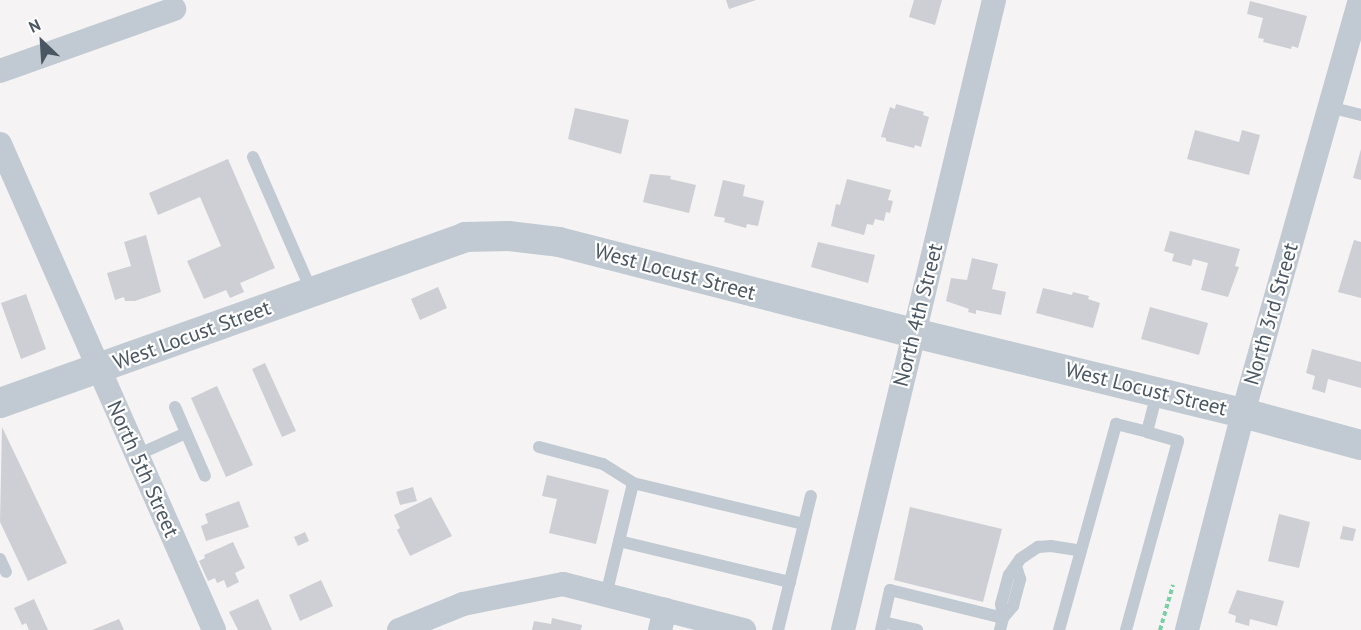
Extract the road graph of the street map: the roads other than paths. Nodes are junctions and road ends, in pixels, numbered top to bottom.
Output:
1 (994, 0) edge
2 (1360, 0) edge
3 (174, 9) dead end
4 (1353, 57) edge
5 (0, 71) edge
6 (1329, 108) junction
7 (1361, 115) edge
8 (0, 144) edge
9 (253, 157) dead end
10 (312, 292) junction
11 (914, 333) junction
12 (98, 368) junction
13 (1158, 392) junction
14 (0, 403) edge
15 (175, 407) dead end
16 (1243, 413) junction
17 (1147, 432) junction
18 (186, 433) junction
19 (1361, 445) edge
20 (539, 447) dead end
21 (136, 454) junction
22 (205, 476) dead end
23 (633, 483) junction
24 (811, 496) dead end
25 (804, 524) junction
26 (619, 541) junction
27 (1081, 551) junction
28 (0, 559) edge
29 (6, 572) dead end
30 (790, 582) junction
31 (606, 595) junction
32 (662, 620) edge
33 (1002, 624) edge
34 (882, 626) edge
35 (214, 630) edge
36 (399, 630) edge
37 (744, 630) edge
38 (778, 630) edge
39 (843, 630) edge
40 (917, 630) edge
41 (1059, 630) edge
42 (1126, 630) edge
43 (1187, 630) edge

1 - 11 street, North 4th Street
2 - 4 street, North 3rd Street
3 - 5 street
4 - 6 street, North 3rd Street
6 - 7 lane
6 - 16 street, North 3rd Street
8 - 12 street, North 5th Street
9 - 10 lane
10 - 11 street, West Locust Street
10 - 12 street, West Locust Street
11 - 13 street, West Locust Street
11 - 39 street, North 4th Street
12 - 14 street, West Locust Street
12 - 21 street, North 5th Street
13 - 16 street, West Locust Street
13 - 17 lane
15 - 18 lane
16 - 19 street, West Locust Street
16 - 43 street, North 3rd Street
17 - 27 lane
17 - 42 lane
18 - 21 lane
18 - 22 lane
20 - 23 lane
21 - 35 street, North 5th Street
23 - 25 lane
23 - 26 lane
24 - 25 lane
25 - 30 lane
26 - 30 lane
26 - 31 lane
27 - 33 lane
27 - 41 lane
28 - 29 lane
30 - 38 lane
31 - 32 street
31 - 36 street
32 - 37 street
33 - 34 lane
34 - 40 lane

